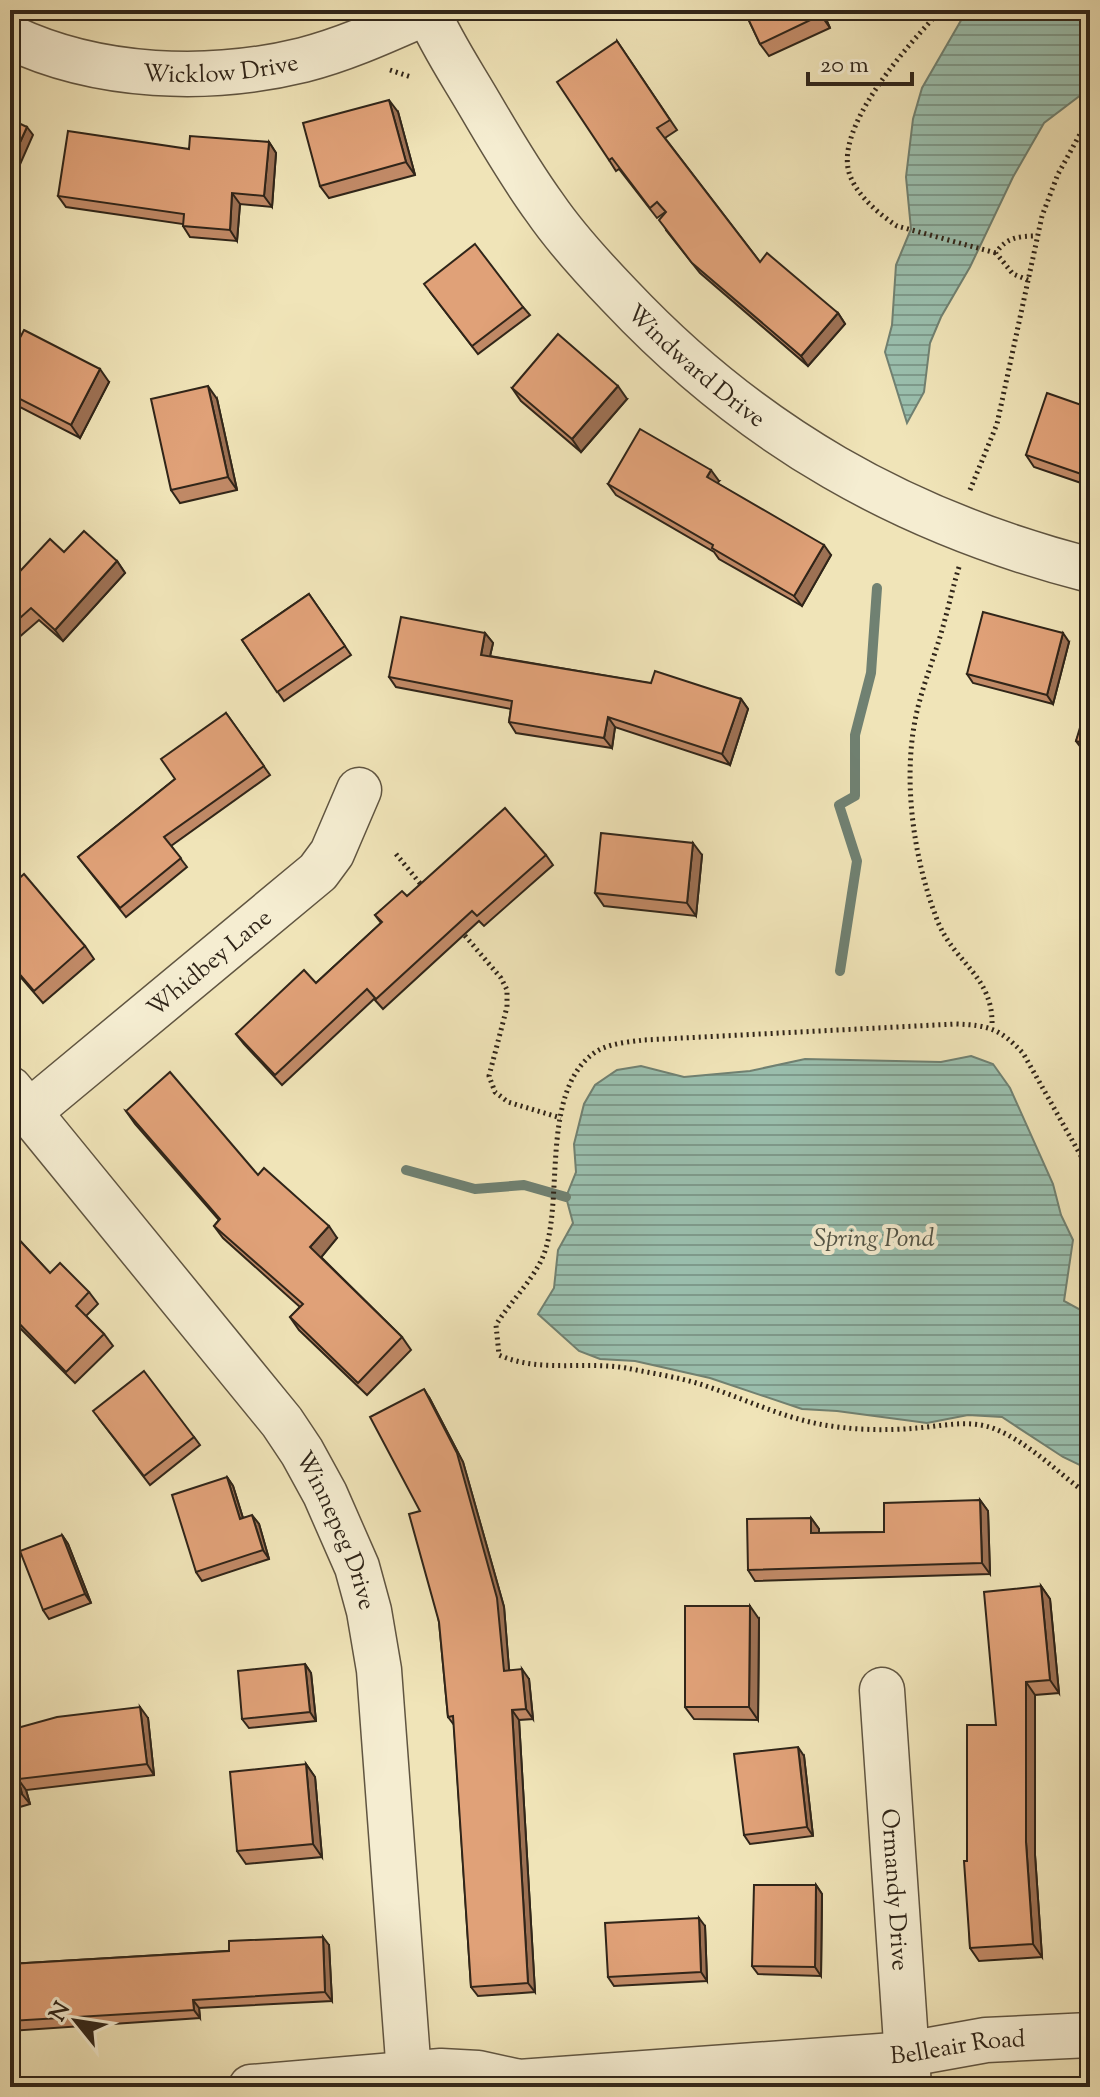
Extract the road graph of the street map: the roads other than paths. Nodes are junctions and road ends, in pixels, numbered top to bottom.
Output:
1 (428, 11) edge
2 (10, 37) edge
3 (1090, 570) edge
4 (359, 790) dead end
5 (20, 1101) edge
6 (882, 1690) dead end
7 (1090, 2035) edge
8 (908, 2070) edge
9 (409, 2074) junction
10 (251, 2087) edge

1 - 2 street, Wicklow Drive
1 - 3 street, Windward Drive
4 - 5 street, Whidbey Lane
5 - 9 street, Winnepeg Drive
6 - 8 street, Ormandy Drive
7 - 8 street, Belleair Road
8 - 9 street, Belleair Road
9 - 10 street, Belleair Road

